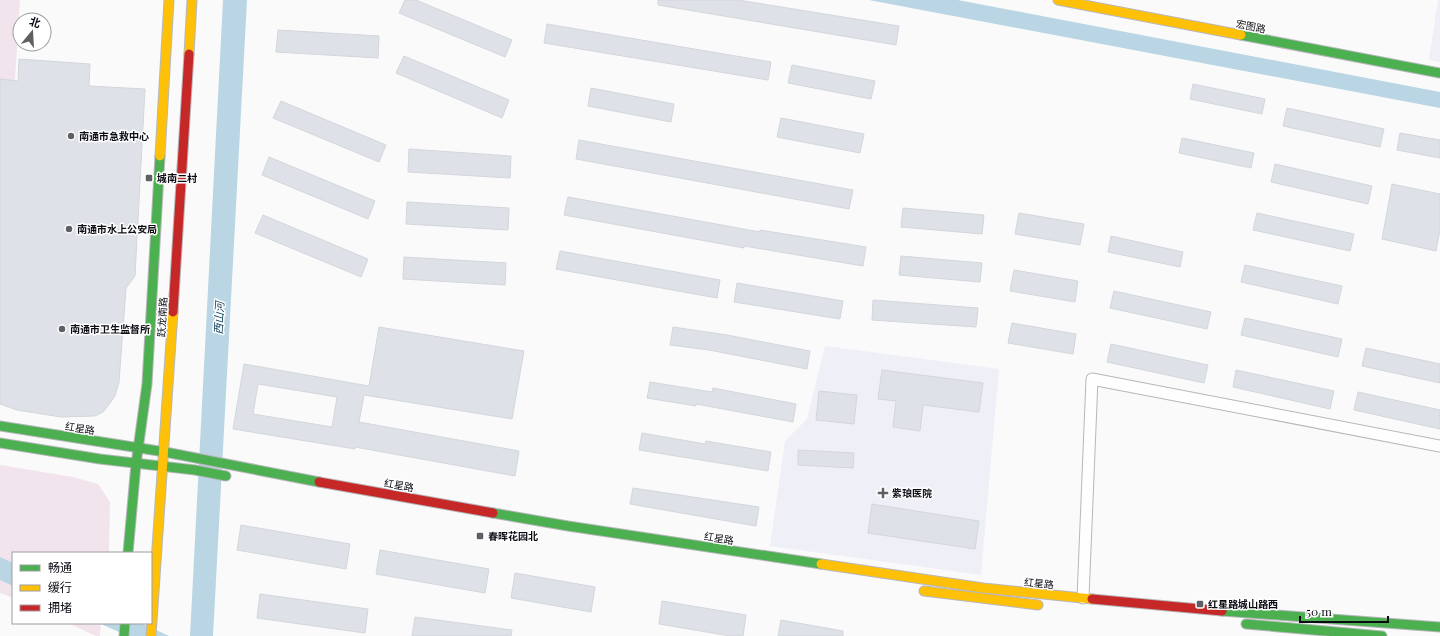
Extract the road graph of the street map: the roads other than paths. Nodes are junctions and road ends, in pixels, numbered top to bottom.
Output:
1 (168, 0) edge
2 (192, 0) edge
3 (1058, 0) edge
4 (1440, 73) edge
5 (0, 426) edge
6 (0, 443) edge
7 (1440, 446) edge
8 (139, 449) junction
9 (165, 452) junction
10 (136, 464) junction
11 (163, 466) junction
12 (230, 476) dead end
13 (510, 526) dead end
14 (128, 552) edge
15 (779, 567) dead end
16 (917, 590) dead end
17 (1083, 598) junction
18 (1050, 606) dead end
19 (1240, 623) dead end
20 (125, 624) edge
21 (1440, 627) edge
22 (124, 636) edge
23 (152, 636) edge
24 (1382, 636) edge

1 - 8 main road, 跃龙南路
2 - 9 main road, 跃龙南路
3 - 4 main road, 宏图路
5 - 8 main road, 红星路
6 - 10 main road
7 - 17 street
8 - 9 main road, 红星路
8 - 10 main road, 跃龙南路
9 - 11 main road, 跃龙南路
9 - 17 main road, 红星路
10 - 11 main road
10 - 14 main road, 跃龙南路
11 - 12 main road
11 - 23 main road, 跃龙南路
13 - 15 main road, 红星路
16 - 18 main road
17 - 21 main road, 红星路
19 - 24 main road
20 - 22 main road

